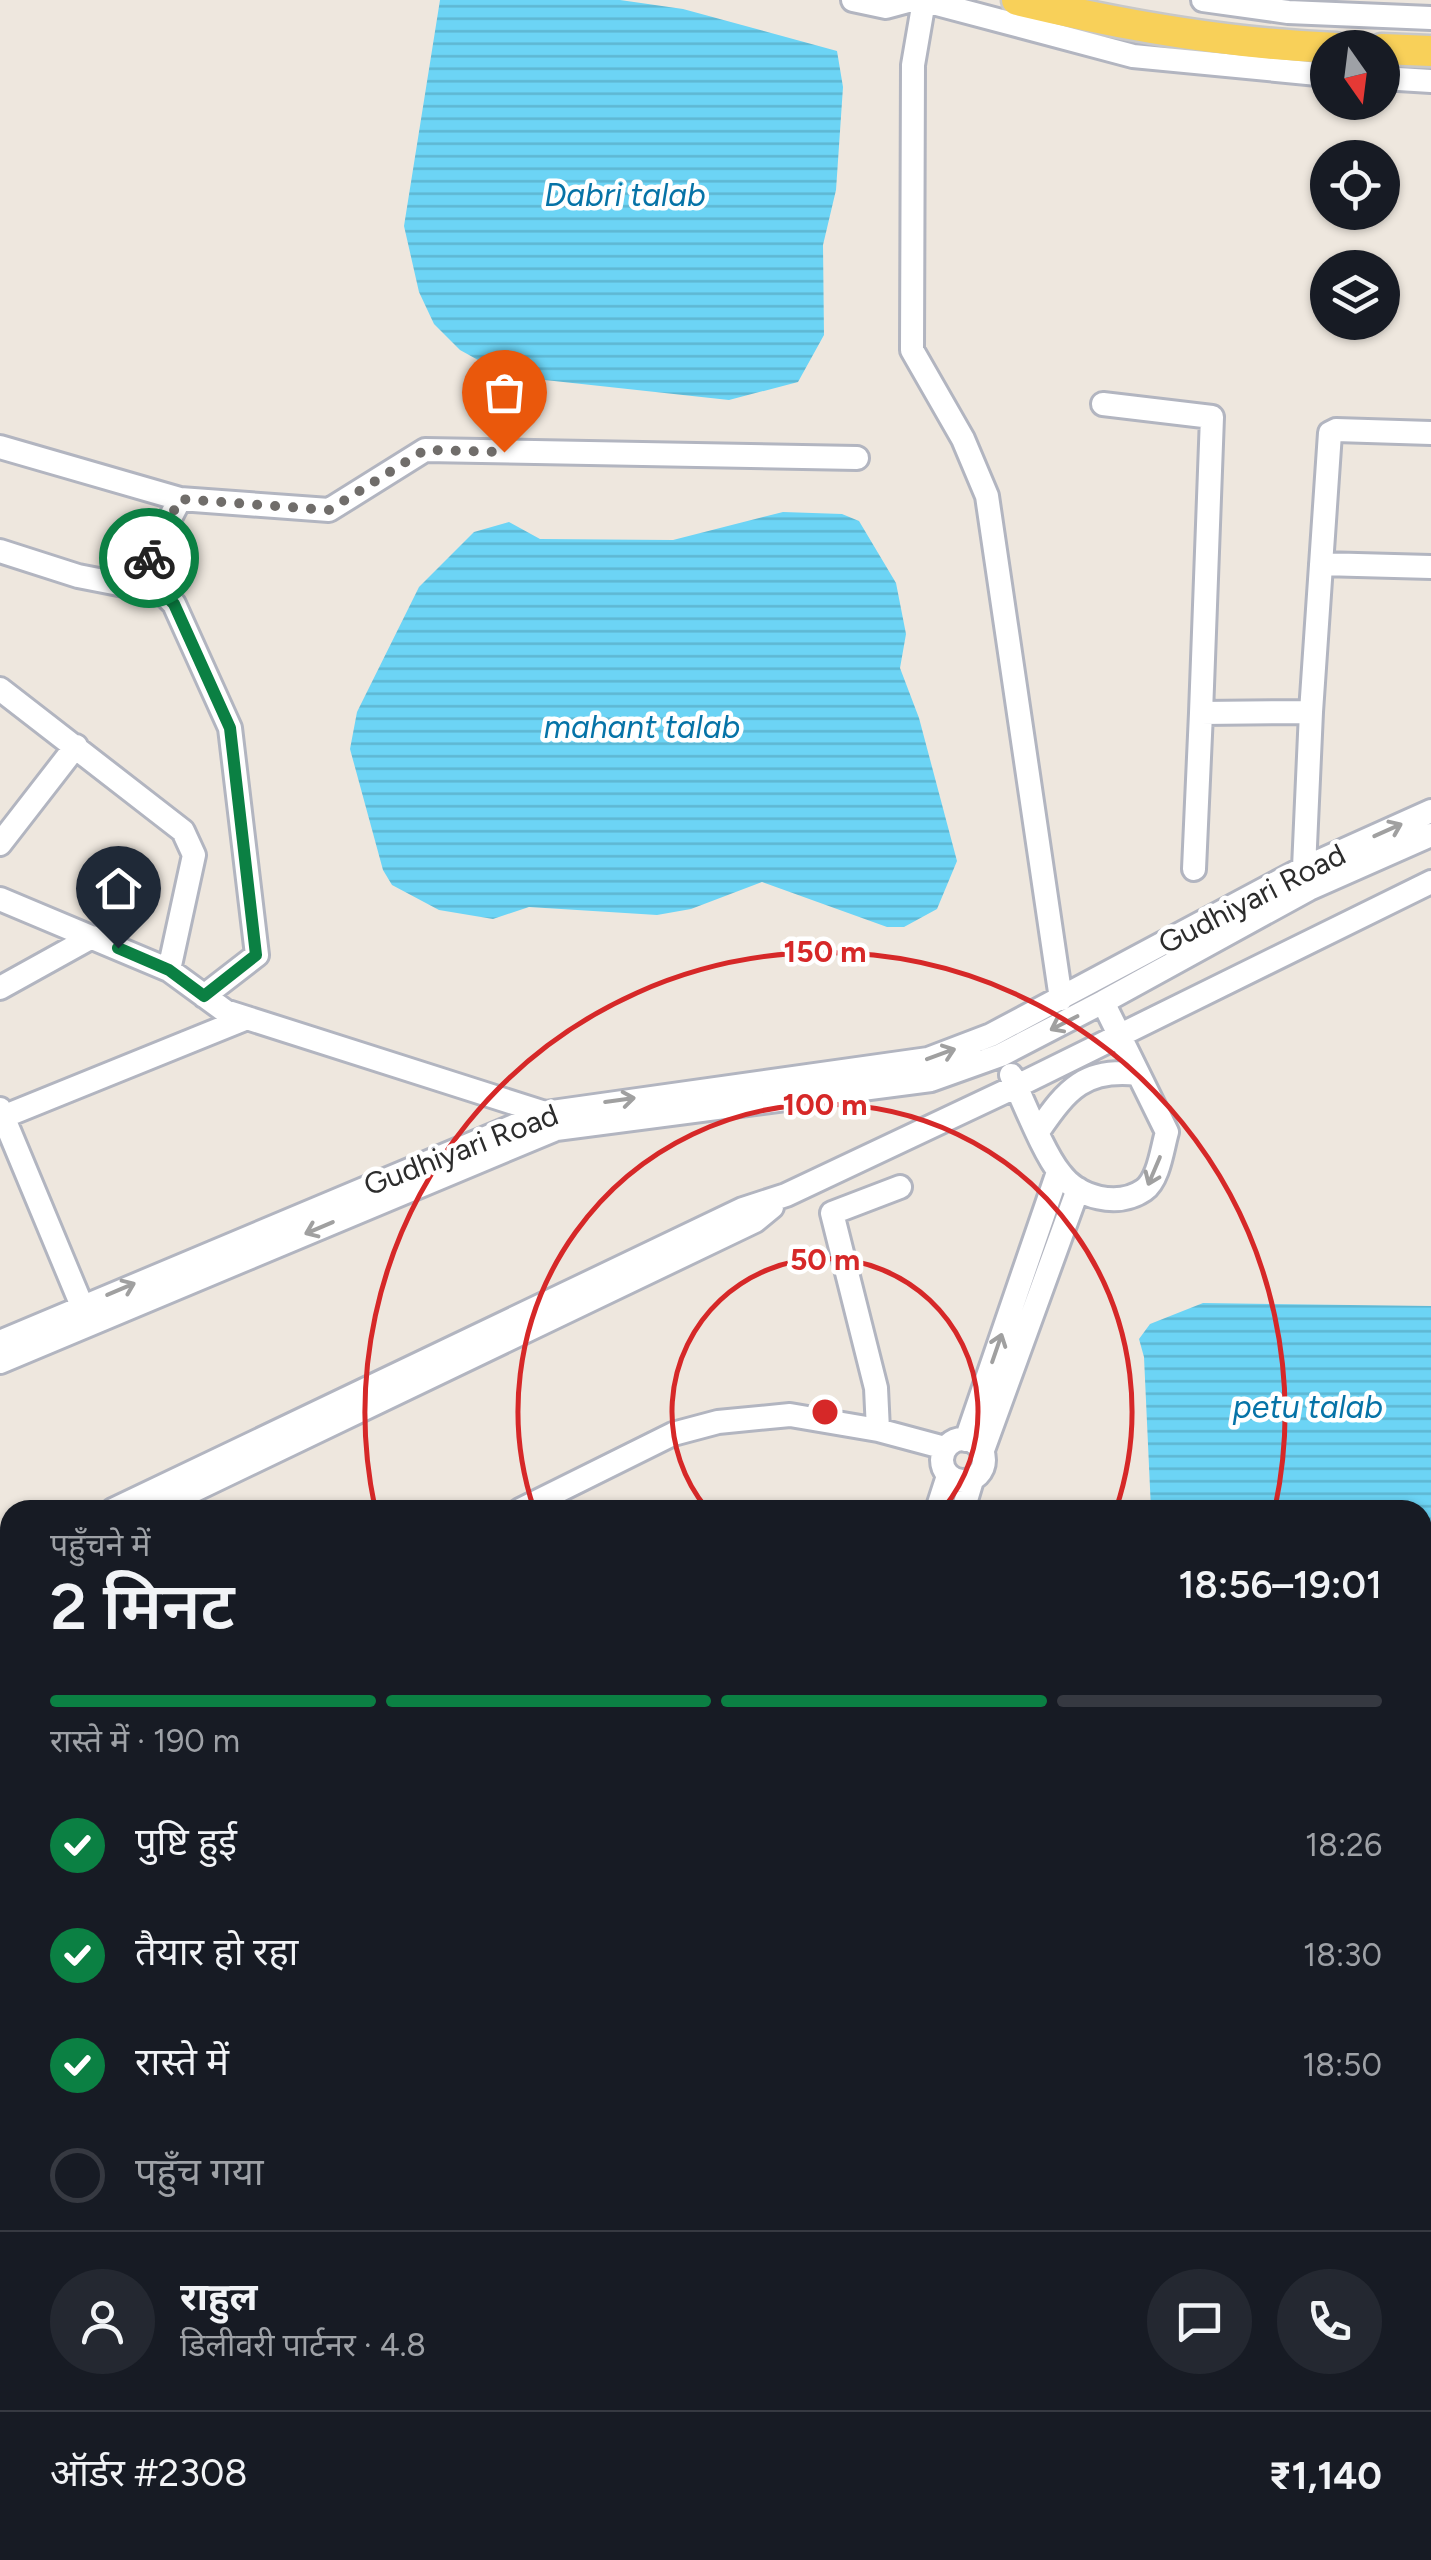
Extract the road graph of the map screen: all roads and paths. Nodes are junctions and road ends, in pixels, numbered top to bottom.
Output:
1 (853, 0) edge
2 (912, 0) edge
3 (923, 0) edge
4 (1017, 0) edge
5 (1203, 0) edge
6 (1431, 18) edge
7 (1310, 46) edge
8 (1400, 50) edge
9 (1431, 51) edge
10 (1310, 74) edge
11 (1400, 79) edge
12 (1431, 81) edge
13 (1103, 404) dead end
14 (1431, 433) edge
15 (0, 447) edge
16 (857, 458) dead end
17 (180, 499) junction
18 (0, 551) edge
19 (1321, 564) junction
20 (1431, 567) edge
21 (142, 572) junction
22 (0, 689) edge
23 (1310, 712) junction
24 (1200, 713) junction
25 (76, 746) junction
26 (1431, 811) edge
27 (1431, 835) edge
28 (0, 844) edge
29 (1304, 868) junction
30 (1194, 869) dead end
31 (1431, 882) edge
32 (0, 899) edge
33 (92, 937) junction
34 (169, 970) junction
35 (0, 988) edge
36 (204, 996) junction
37 (1061, 999) junction
38 (1103, 1002) junction
39 (248, 1018) junction
40 (1120, 1036) junction
41 (1002, 1054) junction
42 (1138, 1074) junction
43 (1017, 1086) junction
44 (1, 1115) edge
45 (551, 1121) junction
46 (1039, 1130) junction
47 (1058, 1172) junction
48 (900, 1187) dead end
49 (1078, 1189) junction
50 (786, 1195) junction
51 (85, 1315) junction
52 (0, 1342) edge
53 (0, 1362) edge
54 (878, 1430) junction
55 (965, 1446) junction
56 (948, 1476) junction
57 (972, 1480) junction
58 (134, 1500) edge
59 (174, 1500) edge
60 (540, 1500) edge
61 (941, 1500) edge
62 (966, 1500) edge

1 - 2 street
3 - 10 street
3 - 37 street
4 - 7 main road
5 - 6 street
8 - 9 main road
11 - 12 street
13 - 24 street
14 - 19 street
15 - 17 street
16 - 17 street
17 - 21 street
18 - 21 street
19 - 20 street
19 - 23 street
21 - 36 street
22 - 25 street
23 - 24 street
23 - 29 street
24 - 30 street
25 - 28 street
25 - 34 street
29 -> 26 street, Gudhiyari Road
27 - 38 street, Gudhiyari Road
29 - 37 street, Gudhiyari Road
31 - 40 street
32 - 33 street
33 - 34 street
33 - 35 street
34 - 36 street
36 - 39 street
45 -> 37 street, Gudhiyari Road
38 - 40 street
38 -> 41 street, Gudhiyari Road
39 - 44 street
39 - 45 street
40 - 42 street
40 - 43 street
41 - 43 street
41 - 45 street, Gudhiyari Road
42 - 46 street
42 -> 49 street
43 - 46 street
43 - 50 street
44 - 51 street
45 - 51 street, Gudhiyari Road
46 - 47 street
47 - 49 street
55 -> 47 street
48 - 54 street
49 - 55 street
50 - 58 street
50 - 59 street
51 - 52 street, Gudhiyari Road
51 - 53 street, Gudhiyari Road
54 - 55 street
54 - 60 street
55 - 56 street
55 - 57 street
56 - 57 street
56 - 61 street
57 - 62 street

